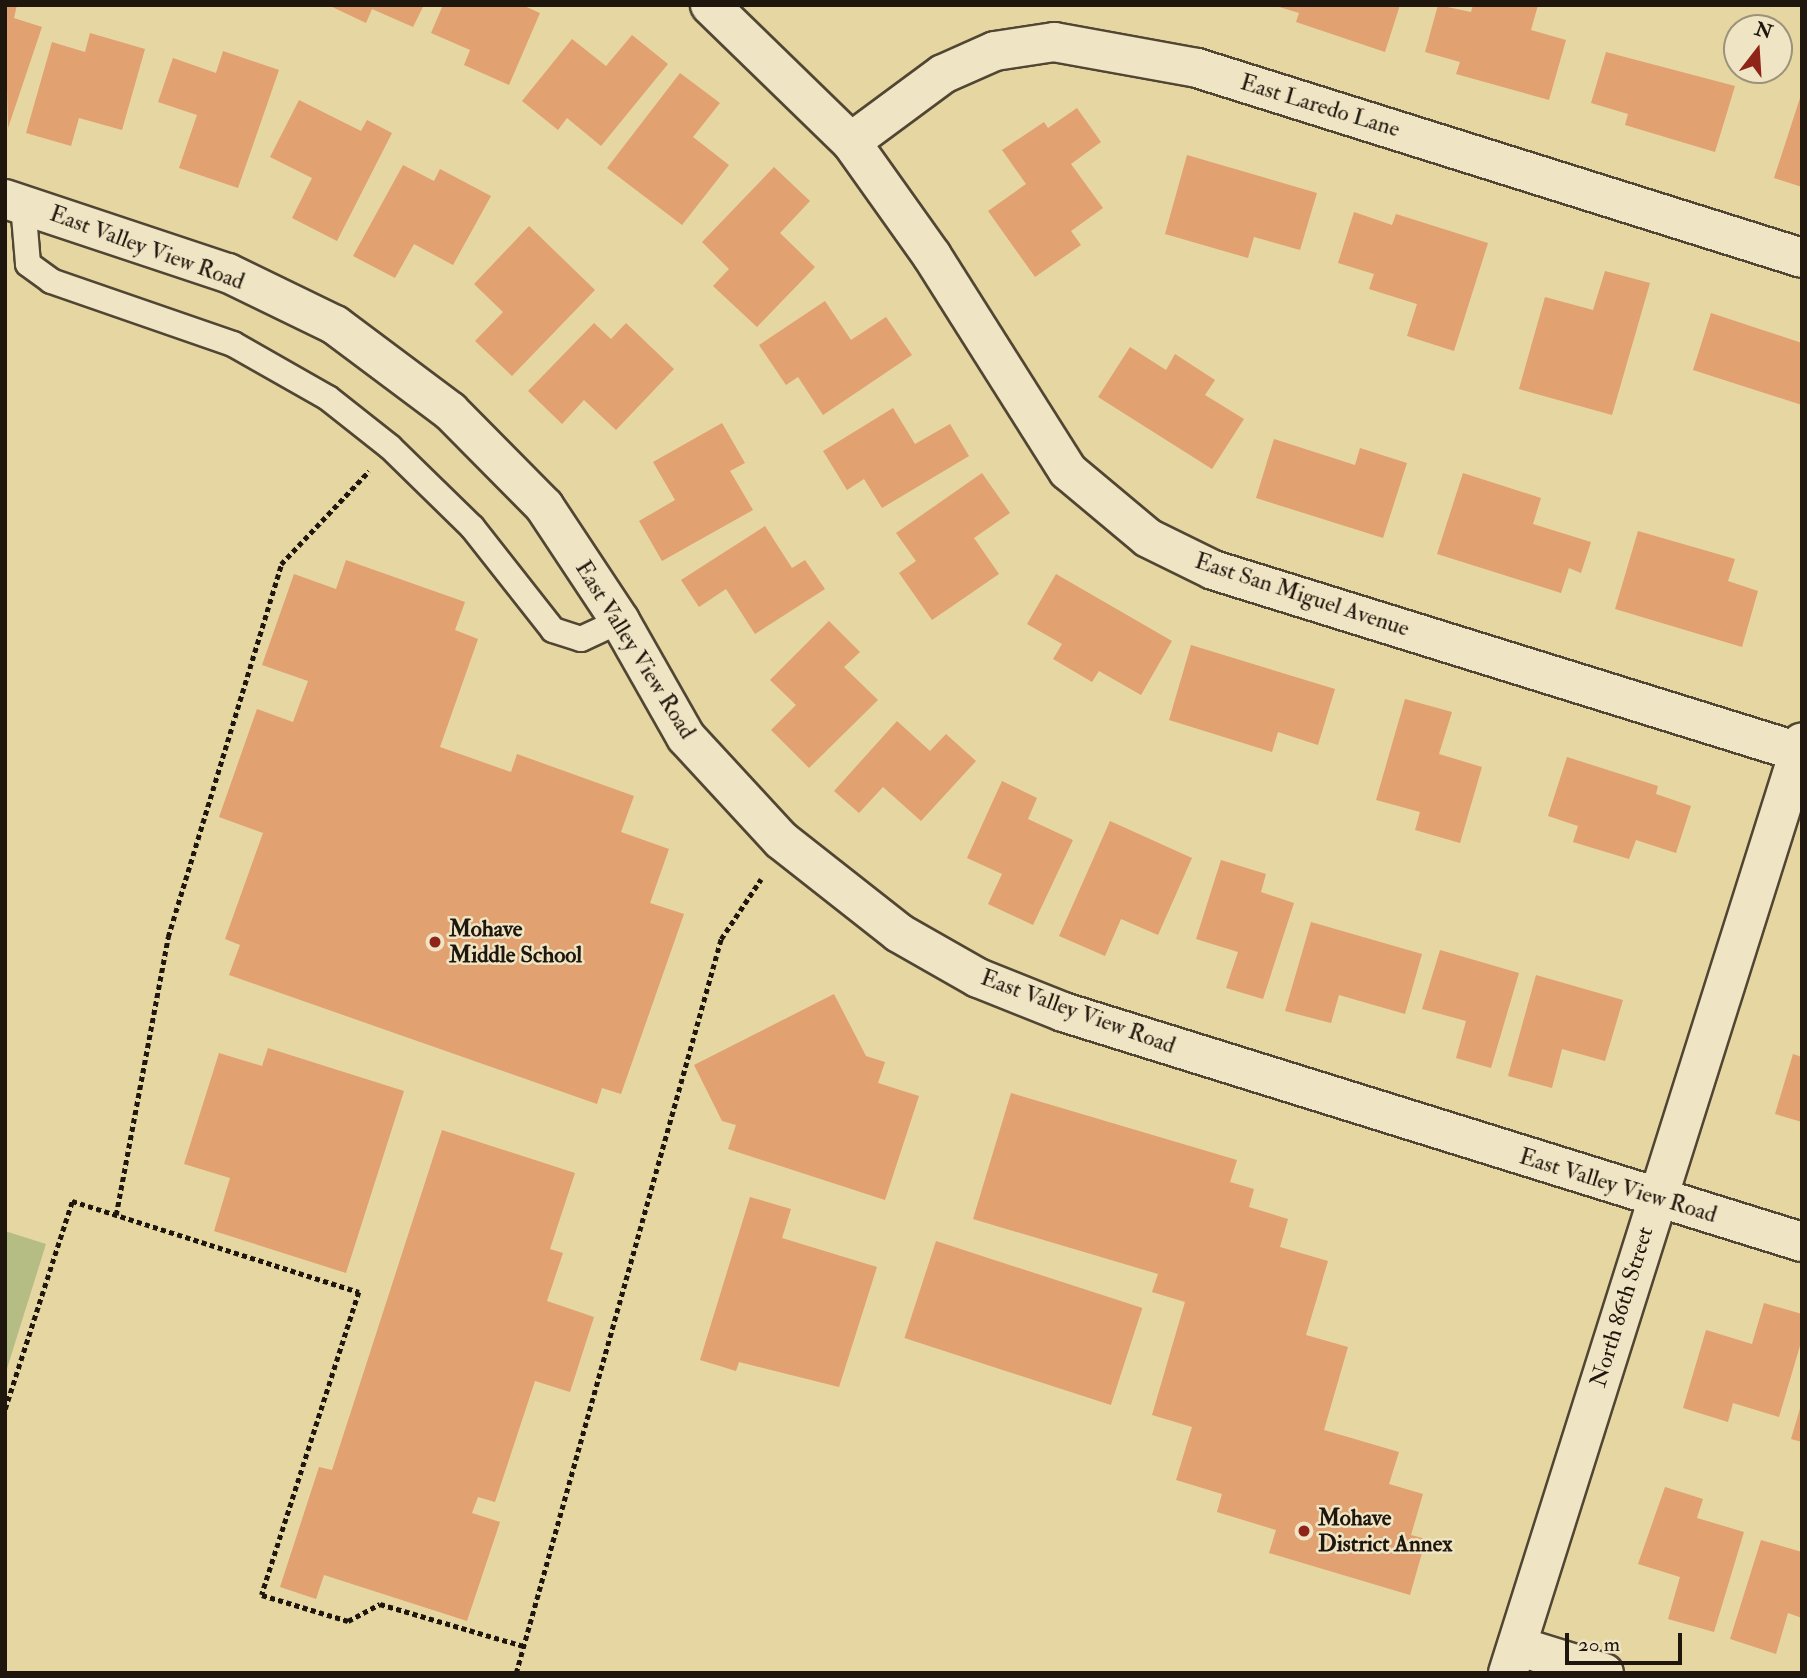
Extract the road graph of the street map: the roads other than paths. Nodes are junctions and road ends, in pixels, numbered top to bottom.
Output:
1 (710, 5) edge
2 (851, 142) junction
3 (14, 202) edge
4 (1802, 258) edge
5 (620, 621) junction
6 (1801, 749) edge
7 (1656, 1198) junction
8 (1802, 1242) edge
9 (1513, 1659) edge
10 (1604, 1673) edge

1 - 2 street, East San Miguel Avenue
2 - 4 street, East Laredo Lane
2 - 6 street, East San Miguel Avenue
3 - 5 street, East Valley View Road
3 - 5 lane
5 - 7 street, East Valley View Road
6 - 7 street, North 86th Street
7 - 8 street, East Valley View Road
7 - 9 street, North 86th Street
9 - 10 street

